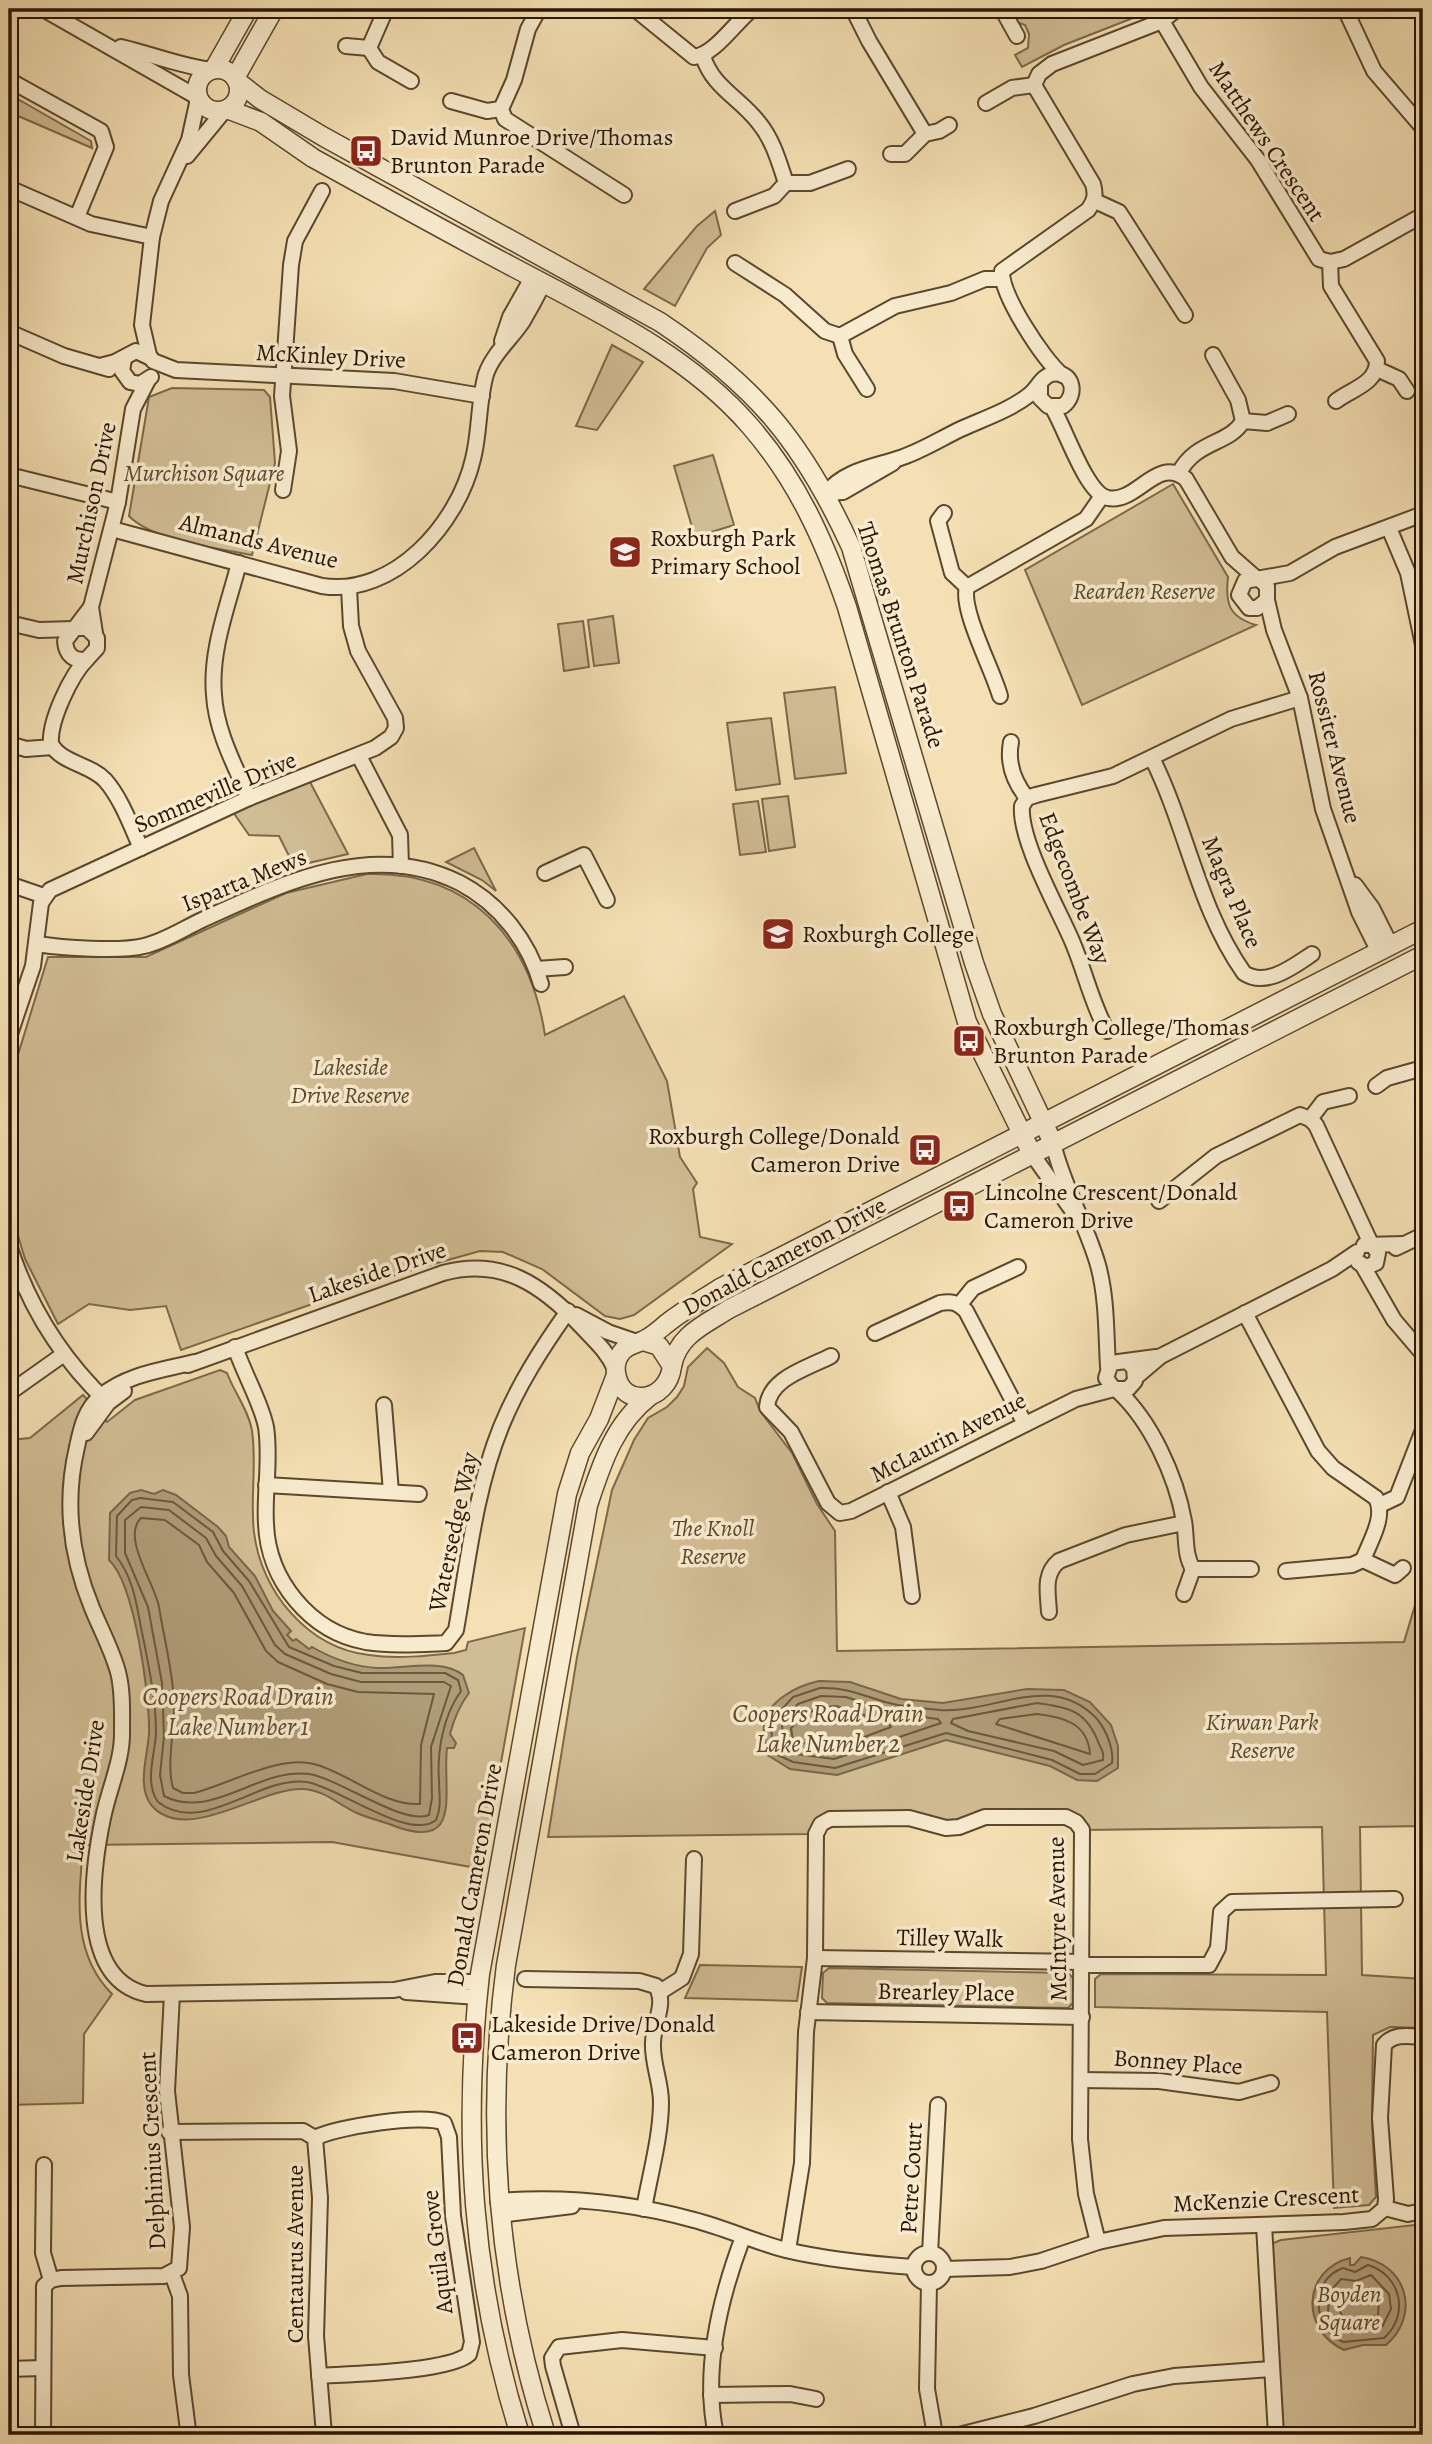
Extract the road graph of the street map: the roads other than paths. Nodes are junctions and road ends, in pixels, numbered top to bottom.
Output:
1 (43, 9) edge
2 (248, 9) edge
3 (274, 9) edge
4 (386, 9) edge
5 (539, 9) edge
6 (635, 9) edge
7 (752, 9) edge
8 (853, 9) edge
9 (1002, 9) edge
10 (1177, 9) edge
11 (1345, 9) edge
12 (1162, 20) junction
13 (1017, 36) dead end
14 (110, 44) junction
15 (346, 46) dead end
16 (369, 48) junction
17 (703, 56) junction
18 (212, 69) junction
19 (236, 79) junction
20 (9, 80) edge
21 (411, 81) dead end
22 (1034, 85) junction
23 (197, 98) junction
24 (450, 101) dead end
25 (986, 103) dead end
26 (501, 109) junction
27 (225, 110) junction
28 (949, 125) dead end
29 (1423, 128) edge
30 (925, 134) junction
31 (891, 154) dead end
32 (177, 167) junction
33 (848, 169) dead end
34 (786, 183) junction
35 (9, 188) edge
36 (322, 191) dead end
37 (624, 195) dead end
38 (1094, 201) junction
39 (735, 211) dead end
40 (1423, 215) edge
41 (77, 217) junction
42 (152, 237) junction
43 (549, 260) junction
44 (1330, 262) junction
45 (735, 263) dead end
46 (1002, 279) junction
47 (538, 281) junction
48 (1185, 315) dead end
49 (142, 325) junction
50 (9, 332) edge
51 (840, 336) junction
52 (1040, 350) junction
53 (1213, 355) dead end
54 (126, 356) junction
55 (151, 358) junction
56 (100, 366) junction
57 (1377, 369) junction
58 (176, 370) junction
59 (282, 375) junction
60 (1062, 375) junction
61 (125, 377) junction
62 (150, 379) junction
63 (1040, 384) junction
64 (867, 389) dead end
65 (1406, 391) dead end
66 (482, 396) junction
67 (1071, 397) junction
68 (1336, 401) dead end
69 (1050, 407) junction
70 (1003, 409) junction
71 (134, 410) junction
72 (1288, 414) dead end
73 (1243, 421) junction
74 (1068, 433) junction
75 (1178, 473) junction
76 (9, 475) edge
77 (835, 488) junction
78 (283, 490) dead end
79 (1102, 496) junction
80 (118, 502) junction
81 (805, 503) junction
82 (944, 513) dead end
83 (1423, 514) edge
84 (1390, 528) junction
85 (112, 529) junction
86 (1232, 557) junction
87 (239, 563) junction
88 (1290, 573) junction
89 (1258, 579) junction
90 (349, 587) junction
91 (967, 587) junction
92 (1239, 589) junction
93 (1268, 598) junction
94 (91, 607) junction
95 (1249, 608) junction
96 (9, 623) edge
97 (75, 628) junction
98 (39, 630) junction
99 (1275, 630) junction
100 (95, 634) junction
101 (1423, 645) edge
102 (68, 653) junction
103 (88, 659) junction
104 (70, 682) junction
105 (1000, 696) dead end
106 (1300, 698) junction
107 (1011, 742) dead end
108 (9, 744) edge
109 (53, 747) junction
110 (359, 756) junction
111 (1152, 758) junction
112 (249, 798) junction
113 (1027, 799) junction
114 (141, 848) junction
115 (401, 866) junction
116 (545, 873) dead end
117 (9, 884) edge
118 (44, 895) junction
119 (607, 900) dead end
120 (1423, 929) edge
121 (37, 944) junction
122 (1385, 949) junction
123 (1312, 954) dead end
124 (1423, 955) edge
125 (565, 967) dead end
126 (536, 969) junction
127 (1396, 969) junction
128 (541, 984) dead end
129 (11, 1019) edge
130 (1107, 1031) dead end
131 (9, 1037) edge
132 (1423, 1068) edge
133 (1376, 1086) dead end
134 (1349, 1096) dead end
135 (1310, 1119) junction
136 (1042, 1122) junction
137 (1021, 1133) junction
138 (1053, 1143) junction
139 (1032, 1154) junction
140 (1159, 1201) dead end
141 (1077, 1217) junction
142 (1423, 1235) edge
143 (9, 1245) edge
144 (1367, 1256) junction
145 (1018, 1266) dead end
146 (960, 1304) junction
147 (568, 1311) junction
148 (1245, 1313) junction
149 (1106, 1321) junction
150 (875, 1333) dead end
151 (640, 1341) junction
152 (236, 1348) junction
153 (64, 1354) junction
154 (1423, 1354) edge
155 (831, 1356) dead end
156 (1161, 1356) junction
157 (1125, 1361) junction
158 (671, 1366) junction
159 (1107, 1368) junction
160 (616, 1372) junction
161 (1135, 1380) junction
162 (1115, 1389) junction
163 (9, 1394) edge
164 (109, 1396) junction
165 (650, 1396) junction
166 (1076, 1399) junction
167 (384, 1405) dead end
168 (1143, 1420) junction
169 (1024, 1424) junction
170 (1423, 1430) edge
171 (266, 1485) junction
172 (391, 1492) junction
173 (888, 1492) junction
174 (419, 1494) dead end
175 (1380, 1505) junction
176 (1184, 1524) junction
177 (1363, 1560) junction
178 (1403, 1568) dead end
179 (1193, 1569) junction
180 (1251, 1569) dead end
181 (1286, 1571) dead end
182 (1184, 1594) dead end
183 (912, 1596) dead end
184 (1049, 1612) dead end
185 (694, 1859) dead end
186 (1395, 1899) dead end
187 (815, 1958) junction
188 (1083, 1964) junction
189 (525, 1979) dead end
190 (479, 1989) junction
191 (502, 1992) junction
192 (660, 1993) junction
193 (172, 1994) junction
194 (808, 2012) junction
195 (1082, 2017) junction
196 (1423, 2036) edge
197 (1081, 2080) junction
198 (1271, 2083) dead end
199 (938, 2105) dead end
200 (170, 2132) junction
201 (315, 2138) junction
202 (44, 2165) dead end
203 (499, 2208) junction
204 (1385, 2208) junction
205 (644, 2209) junction
206 (474, 2211) junction
207 (1423, 2211) edge
208 (1264, 2225) junction
209 (743, 2236) junction
210 (1098, 2242) junction
211 (788, 2250) junction
212 (930, 2253) junction
213 (913, 2267) junction
214 (944, 2269) junction
215 (172, 2274) junction
216 (51, 2280) junction
217 (929, 2283) junction
218 (715, 2348) junction
219 (42, 2368) junction
220 (9, 2369) edge
221 (1271, 2369) junction
222 (319, 2376) junction
223 (711, 2395) junction
224 (816, 2399) dead end
225 (188, 2430) dead end
226 (43, 2435) edge
227 (324, 2435) edge
228 (520, 2435) edge
229 (546, 2435) edge
230 (573, 2435) edge
231 (716, 2435) edge
232 (935, 2435) edge
233 (959, 2435) edge
234 (1276, 2435) edge

1 - 14 street
2 - 18 street
3 - 19 street
4 - 16 street
5 - 26 street
6 - 17 street
7 - 17 street
8 - 30 street
9 - 13 street
10 - 12 street
11 - 29 street
12 - 22 street
12 - 44 street, Matthews Crescent
14 - 18 street
14 - 23 street
15 - 16 street
16 - 21 street
17 - 34 street
18 - 19 street
18 - 23 street
19 - 27 street
19 - 43 street, Thomas Brunton Parade
20 - 41 street
22 - 25 street
22 - 38 street
23 - 27 street
23 - 32 street
24 - 26 street
26 - 37 street
27 - 32 street
27 - 47 street, Thomas Brunton Parade
28 - 30 street
30 - 31 street
32 - 42 street
33 - 34 street
34 - 39 street
35 - 41 street
36 - 59 street
38 - 46 street
38 - 48 street
40 - 44 street
41 - 42 street
42 - 49 street
43 - 47 street, Almands Avenue
43 - 77 street, Thomas Brunton Parade
44 - 57 street
45 - 51 street
46 - 51 street
46 - 52 street
47 - 66 street, Almands Avenue
47 - 81 street, Thomas Brunton Parade
49 - 54 street
49 - 55 street
50 - 56 street
51 - 64 street
52 - 60 street
52 - 63 street
53 - 73 street
54 - 55 street
54 - 56 street
54 - 61 street
55 - 58 street, McKinley Drive
55 - 62 street
56 - 61 street
57 - 65 street
57 - 68 street
58 - 59 street, McKinley Drive
58 - 62 street, McKinley Drive
59 - 66 street, McKinley Drive
59 - 78 street
60 - 63 street
60 - 67 street
61 - 62 street
61 - 71 street, Murchison Drive
62 - 71 street, Murchison Drive
63 - 69 street
63 - 70 street
66 - 90 street, Almands Avenue
67 - 69 street
67 - 74 street
69 - 70 street
69 - 74 street
70 - 77 street
71 - 80 street, Murchison Drive
72 - 73 street
73 - 75 street
74 - 79 street
75 - 79 street
75 - 86 street
76 - 80 street
77 - 81 street
77 - 136 street, Thomas Brunton Parade
79 - 91 street
80 - 85 street, Murchison Drive
81 - 137 street, Thomas Brunton Parade
82 - 91 street
83 - 84 street
84 - 88 street
84 - 101 street
85 - 87 street, Almands Avenue
85 - 94 street, Murchison Drive
86 - 89 street
86 - 92 street
87 - 90 street, Almands Avenue
87 - 112 street
88 - 89 street
88 - 93 street
89 - 92 street
89 - 93 street
90 - 110 street, Sommeville Drive
91 - 105 street
92 - 95 street
93 - 95 street
93 - 99 street, Rossiter Avenue
94 - 97 street, Murchison Drive
94 - 100 street, Murchison Drive
95 - 99 street, Rossiter Avenue
96 - 98 street
97 - 98 street
97 - 100 street
97 - 102 street
98 - 102 street
99 - 106 street, Rossiter Avenue
100 - 103 street
102 - 103 street
102 - 104 street
103 - 104 street
104 - 109 street
106 - 111 street, Edgecombe Way
106 - 122 street, Rossiter Avenue
107 - 113 street
108 - 109 street
109 - 114 street
110 - 112 street, Sommeville Drive
110 - 115 street
111 - 113 street, Edgecombe Way
111 - 123 street, Magra Place
112 - 114 street, Sommeville Drive
113 - 130 street, Edgecombe Way
114 - 118 street, Sommeville Drive
115 - 121 street, Isparta Mews
115 - 126 street, Isparta Mews
116 - 119 street
117 - 118 street
118 - 121 street
120 - 122 street, Donald Cameron Drive
121 - 129 street
122 - 127 street, Rossiter Avenue
122 - 136 street, Donald Cameron Drive
124 - 127 street, Donald Cameron Drive
125 - 126 street
126 - 128 street, Isparta Mews
127 - 138 street, Donald Cameron Drive
129 - 131 street
132 - 133 street
134 - 135 street
135 - 140 street
135 - 144 street
136 - 137 street, Donald Cameron Drive
136 - 138 street, Thomas Brunton Parade
137 - 139 street, Thomas Brunton Parade
137 - 151 street, Donald Cameron Drive
138 - 139 street, Donald Cameron Drive
138 - 141 street
139 - 141 street
139 - 158 street, Donald Cameron Drive
141 - 149 street
142 - 144 street
143 - 153 street
144 - 148 street
144 - 154 street
145 - 146 street
146 - 150 street
146 - 169 street
147 - 151 street, Lakeside Drive
147 - 152 street, Lakeside Drive
147 - 160 street, Lakeside Drive
147 - 171 street, Watersedge Way
148 - 156 street
148 - 175 street
149 - 157 street
149 - 159 street
151 - 158 street
151 - 160 street
152 - 164 street, Lakeside Drive
152 - 171 street, Watersedge Way
153 - 163 street
153 - 164 street
155 - 173 street, McLaurin Avenue
156 - 157 street
156 - 161 street
157 - 159 street
157 - 161 street
158 - 165 street
159 - 162 street
159 - 166 street, McLaurin Avenue
160 - 165 street
160 - 190 street, Donald Cameron Drive
161 - 162 street
161 - 168 street
162 - 166 street, McLaurin Avenue
162 - 168 street
164 - 193 street, Lakeside Drive
165 - 191 street, Donald Cameron Drive
166 - 169 street, McLaurin Avenue
167 - 172 street
168 - 176 street
169 - 173 street, McLaurin Avenue
170 - 175 street
171 - 172 street
172 - 174 street
173 - 183 street
175 - 177 street
176 - 179 street
176 - 184 street
177 - 178 street
177 - 181 street
179 - 180 street
179 - 182 street
185 - 192 street
186 - 188 street, Tilley Walk
187 - 188 street, Tilley Walk
187 - 188 street, McIntyre Avenue
187 - 194 street, McIntyre Avenue
188 - 195 street, McIntyre Avenue
189 - 192 street
190 - 191 street, Lakeside Drive
190 - 193 street, Lakeside Drive
190 - 206 street, Donald Cameron Drive
191 - 203 street, Donald Cameron Drive
192 - 205 street
193 - 200 street, Delphinius Crescent
194 - 195 street, Brearley Place
194 - 211 street, McIntyre Avenue
195 - 197 street, McIntyre Avenue
196 - 204 street, McKenzie Crescent
197 - 198 street, Bonney Place
197 - 210 street, McIntyre Avenue
199 - 212 street, Petre Court
200 - 201 street, Centaurus Avenue
200 - 215 street, Delphinius Crescent
201 - 222 street, Centaurus Avenue
201 - 222 street, Aquila Grove
202 - 216 street
203 - 205 street
203 - 206 street
203 - 229 street, Donald Cameron Drive
204 - 207 street
204 - 208 street, McKenzie Crescent
205 - 209 street
206 - 228 street, Donald Cameron Drive
208 - 210 street, McKenzie Crescent
208 - 221 street
209 - 211 street
209 - 218 street
210 - 214 street, McKenzie Crescent
211 - 213 street
212 - 213 street
212 - 214 street
213 - 217 street
214 - 217 street
215 - 216 street, Delphinius Crescent
215 - 225 street
216 - 219 street
217 - 232 street
218 - 223 street
218 - 230 street
219 - 220 street
219 - 226 street
221 - 233 street
221 - 234 street
222 - 227 street, Centaurus Avenue
223 - 224 street
223 - 231 street

